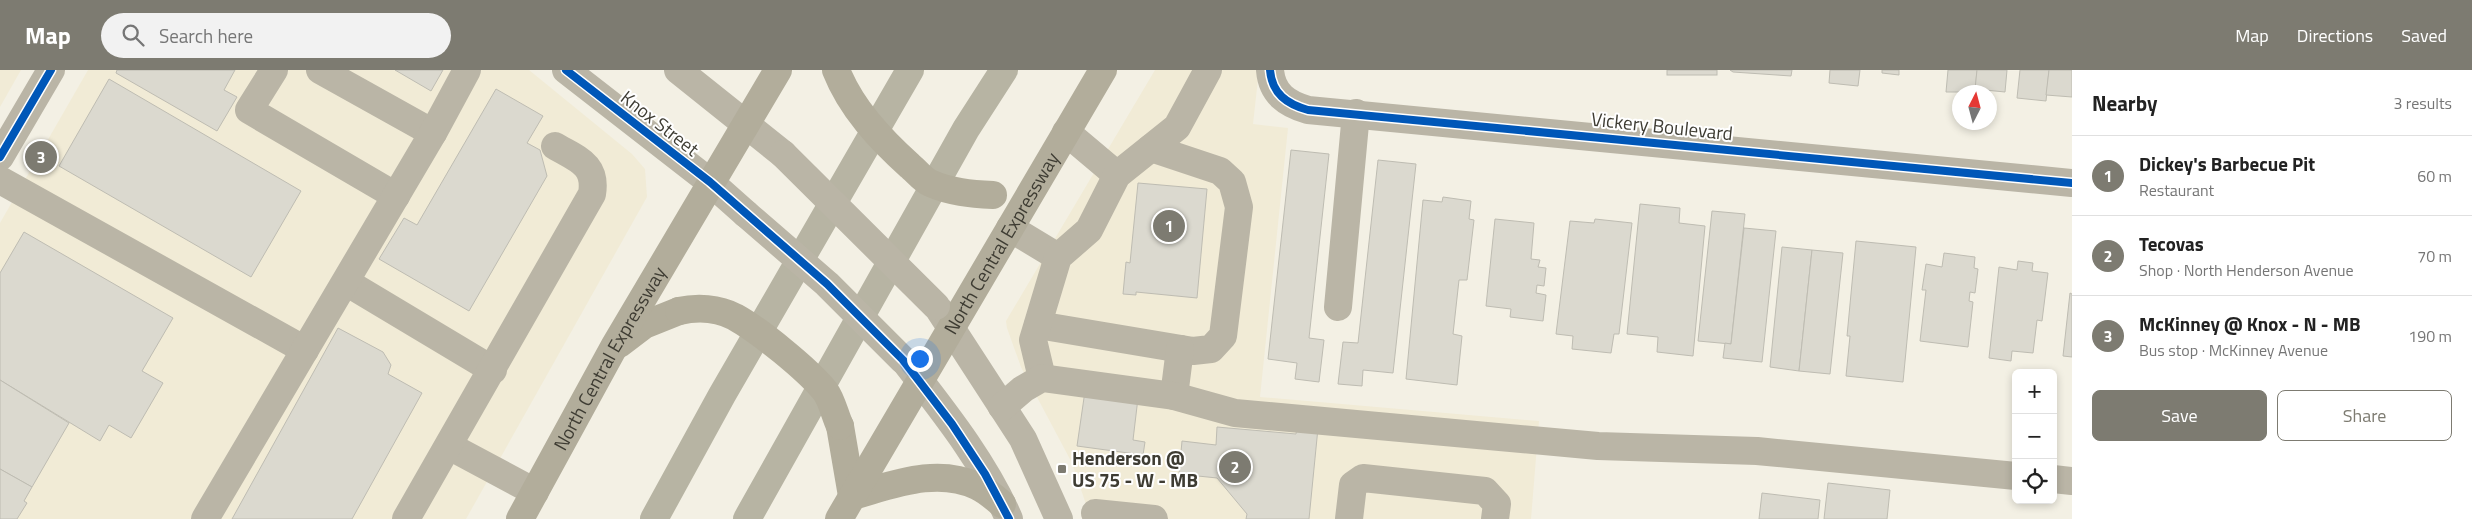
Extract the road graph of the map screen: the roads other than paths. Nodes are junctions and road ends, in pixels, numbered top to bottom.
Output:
1 (51, 70) edge
2 (274, 70) edge
3 (320, 70) edge
4 (467, 70) edge
5 (566, 70) edge
6 (678, 70) edge
7 (778, 70) edge
8 (836, 70) edge
9 (910, 70) edge
10 (1004, 70) edge
11 (1103, 70) edge
12 (1208, 70) edge
13 (1270, 70) edge
14 (1356, 113) junction
15 (745, 122) junction
16 (1066, 132) junction
17 (433, 133) junction
18 (555, 146) dead end
19 (1151, 148) junction
20 (0, 158) edge
21 (1044, 171) junction
22 (1117, 175) junction
23 (0, 180) edge
24 (710, 182) junction
25 (2072, 183) edge
26 (396, 196) junction
27 (1010, 228) junction
28 (1058, 258) junction
29 (346, 282) junction
30 (1338, 307) dead end
31 (1038, 325) junction
32 (952, 327) junction
33 (614, 348) junction
34 (1180, 349) junction
35 (305, 350) junction
36 (493, 370) junction
37 (1042, 378) junction
38 (920, 381) junction
39 (1174, 396) junction
40 (1002, 407) junction
41 (449, 446) junction
42 (2012, 476) edge
43 (2057, 479) edge
44 (2072, 481) edge
45 (535, 492) junction
46 (846, 508) edge
47 (1006, 512) edge
48 (1095, 513) dead end
49 (206, 519) edge
50 (406, 519) edge
51 (520, 519) edge
52 (654, 519) edge
53 (747, 519) edge
54 (1059, 519) edge
55 (1154, 519) edge
56 (1349, 519) edge
57 (1495, 519) edge

1 - 20 street
2 - 26 street
3 - 17 street
4 - 17 street
5 - 24 street, Knox Street
6 - 15 street
7 - 15 main road, North Central Expressway
8 - 21 main road, bridge
9 - 52 highway
10 - 53 highway
11 - 16 main road, North Central Expressway
12 - 19 street
13 - 14 street, Vickery Boulevard
14 - 25 street, Vickery Boulevard
14 - 30 street
15 - 24 main road, North Central Expressway
15 - 32 street, bridge
16 - 21 main road, North Central Expressway
16 - 22 street
17 - 26 street
18 - 36 street
19 - 22 street
19 - 34 street
21 - 27 main road, North Central Expressway
22 - 28 street
23 - 35 street
24 - 33 main road, North Central Expressway
24 - 38 street, Knox Street, bridge
26 - 29 street
27 - 28 street
27 - 32 main road, North Central Expressway
28 - 31 street
29 - 35 street
29 - 36 street
31 - 34 street
31 - 37 street
32 - 38 main road, North Central Expressway
32 - 40 street
33 - 45 main road, North Central Expressway
33 - 46 main road, bridge
34 - 39 street
35 - 49 street
36 - 41 street
37 - 39 street
37 - 40 street
38 - 46 main road, North Central Expressway
38 - 47 street, Knox Street
39 - 42 street
40 - 54 street
41 - 45 street
41 - 50 street
43 - 44 street
45 - 51 main road, North Central Expressway
46 - 47 main road
48 - 55 street
56 - 57 street

